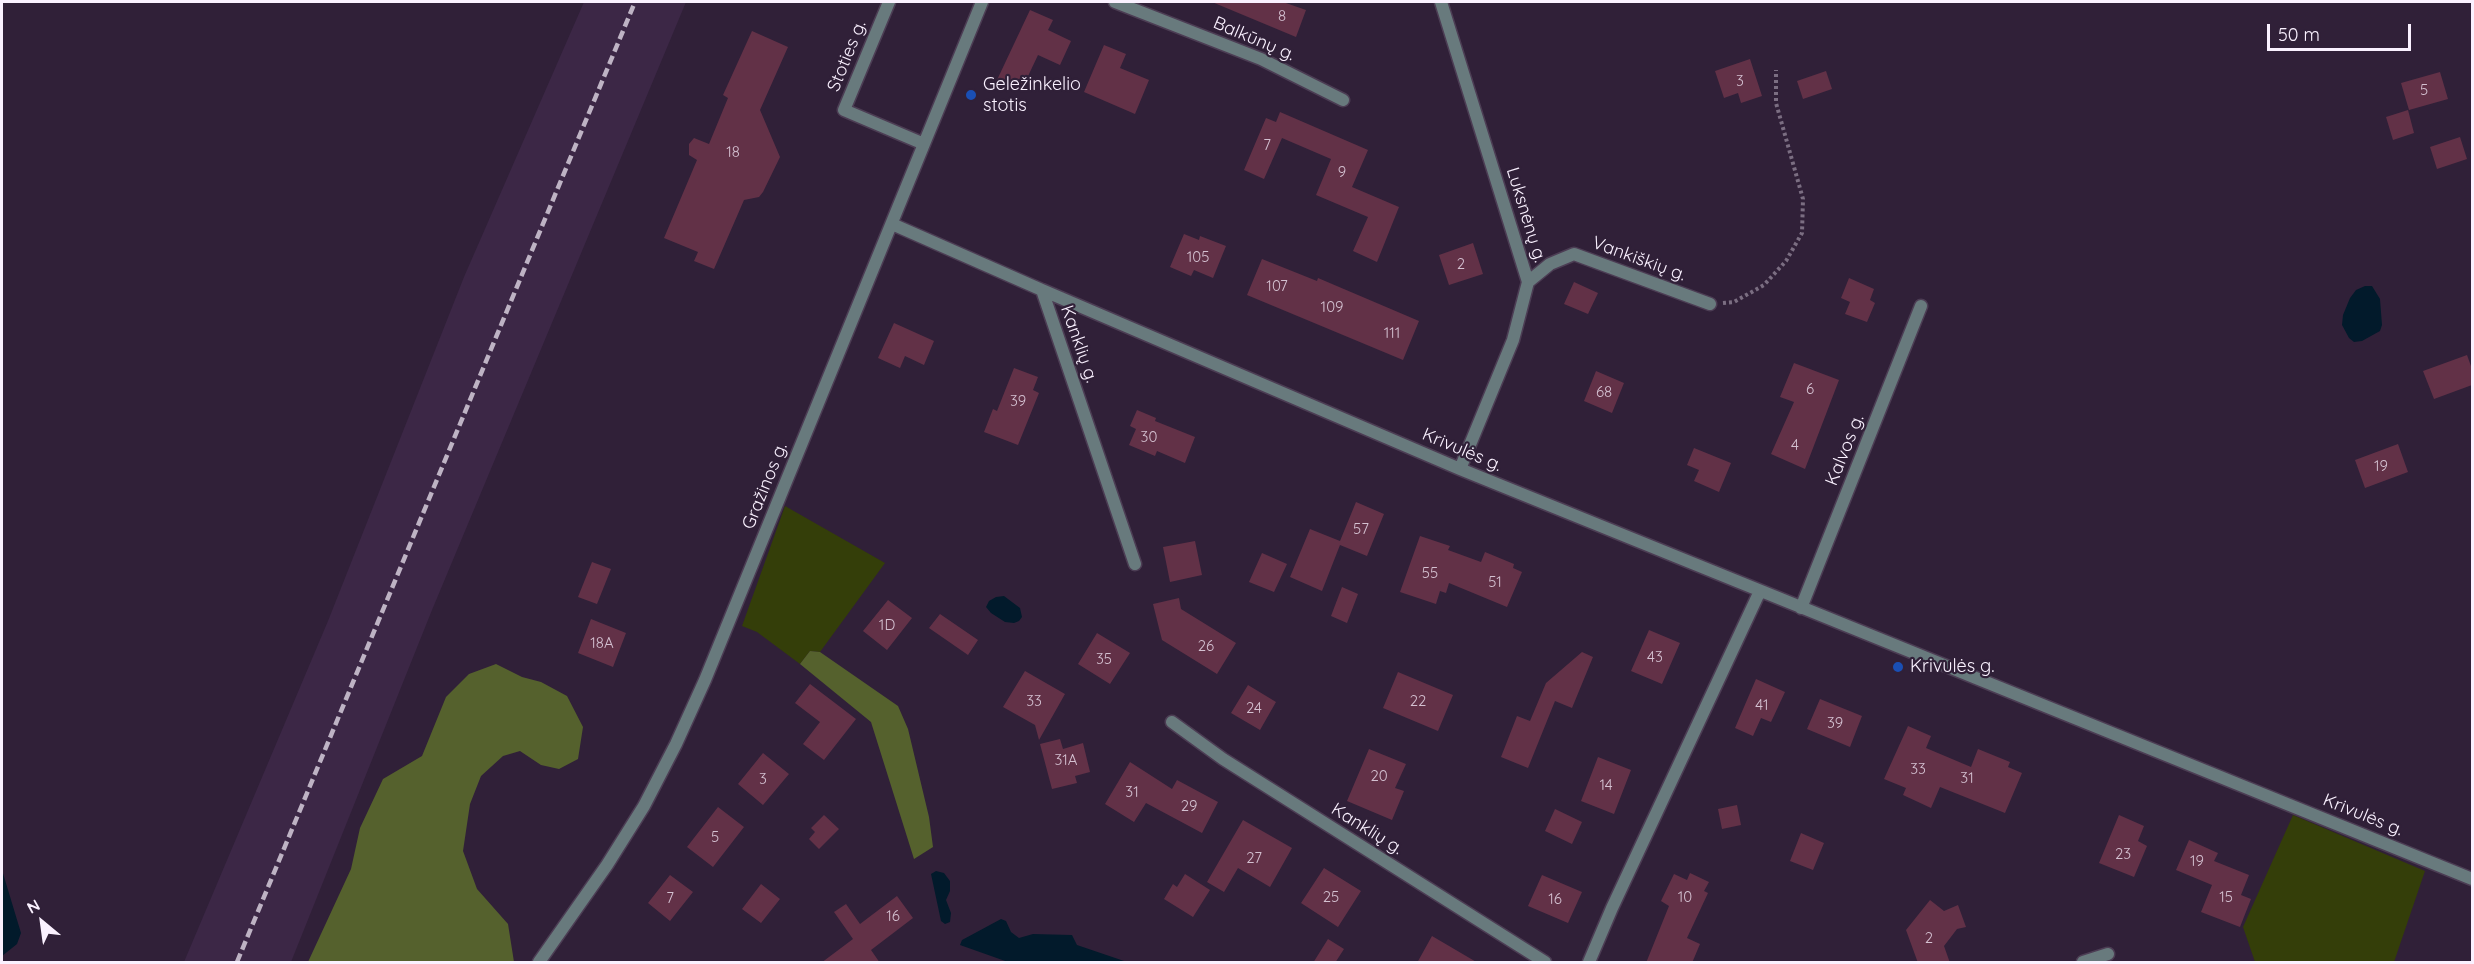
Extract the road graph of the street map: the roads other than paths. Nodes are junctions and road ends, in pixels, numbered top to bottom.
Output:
1 (889, 2) edge
2 (982, 2) edge
3 (1115, 2) edge
4 (1442, 2) edge
5 (1343, 100) dead end
6 (924, 144) junction
7 (892, 224) junction
8 (1528, 282) junction
9 (1042, 290) junction
10 (1710, 304) road end
11 (1921, 306) dead end
12 (1460, 469) junction
13 (1134, 564) dead end
14 (1760, 591) junction
15 (1802, 608) junction
16 (1172, 722) dead end
17 (2472, 879) edge
18 (2108, 954) dead end
19 (539, 963) edge
20 (1545, 963) edge
21 (1590, 963) edge
22 (2083, 963) edge

1 - 6 street, Stoties g.
2 - 6 street, Gražinos g.
3 - 5 street, Balkūnų g.
4 - 8 street, Luksnėnų g.
6 - 7 street, Gražinos g.
7 - 9 street, Kanklių g.
7 - 19 street, Gražinos g.
8 - 10 street, Vankiškių g.
8 - 12 street, Luksnėnų g.
9 - 12 street, Krivulės g.
9 - 13 street, Kanklių g.
11 - 15 street, Kalvos g.
12 - 14 street, Krivulės g.
14 - 15 street, Krivulės g.
14 - 21 street
15 - 17 street, Krivulės g.
16 - 20 street, Kanklių g.
18 - 22 street

